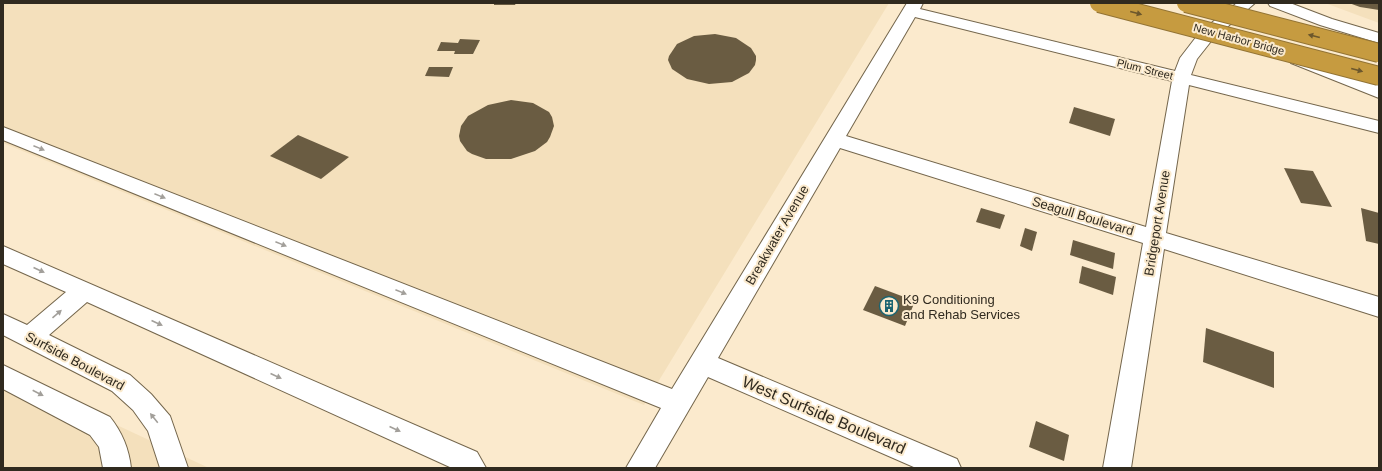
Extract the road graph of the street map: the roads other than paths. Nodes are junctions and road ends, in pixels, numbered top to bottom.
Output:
1 (1099, 3) edge
2 (1183, 3) edge
3 (1186, 3) edge
4 (1247, 3) edge
5 (1276, 3) edge
6 (912, 7) edge
7 (1222, 23) junction
8 (1379, 38) edge
9 (1379, 53) edge
10 (1379, 76) edge
11 (1181, 78) junction
12 (1379, 93) edge
13 (1379, 127) edge
14 (3, 133) edge
15 (833, 139) junction
16 (1154, 238) junction
17 (3, 254) edge
18 (84, 290) junction
19 (1379, 307) edge
20 (3, 324) edge
21 (30, 337) junction
22 (702, 363) junction
23 (3, 376) edge
24 (678, 403) junction
25 (117, 468) edge
26 (174, 468) edge
27 (472, 468) edge
28 (640, 468) edge
29 (947, 468) edge
30 (1117, 468) edge

1 -> 10 highway, New Harbor Bridge, bridge
2 - 7 street
9 -> 3 highway, New Harbor Bridge, bridge
4 - 7 street, Bridgeport Avenue
5 - 8 street
6 - 11 street, Plum Street
6 - 15 street, Breakwater Avenue
7 - 11 street, Bridgeport Avenue
7 - 12 street
11 - 13 street, Plum Street
11 - 16 street, Bridgeport Avenue
14 -> 24 street
15 - 16 street, Seagull Boulevard
15 - 22 street, Breakwater Avenue
16 - 19 street, Seagull Boulevard
16 - 30 street, Bridgeport Avenue
17 -> 18 street
21 -> 18 street
18 -> 27 street
20 - 21 street, Surfside Boulevard
26 -> 21 street, Surfside Boulevard
22 - 24 street, Breakwater Avenue
22 - 29 street, West Surfside Boulevard
23 -> 25 street
24 - 28 street, Breakwater Avenue

